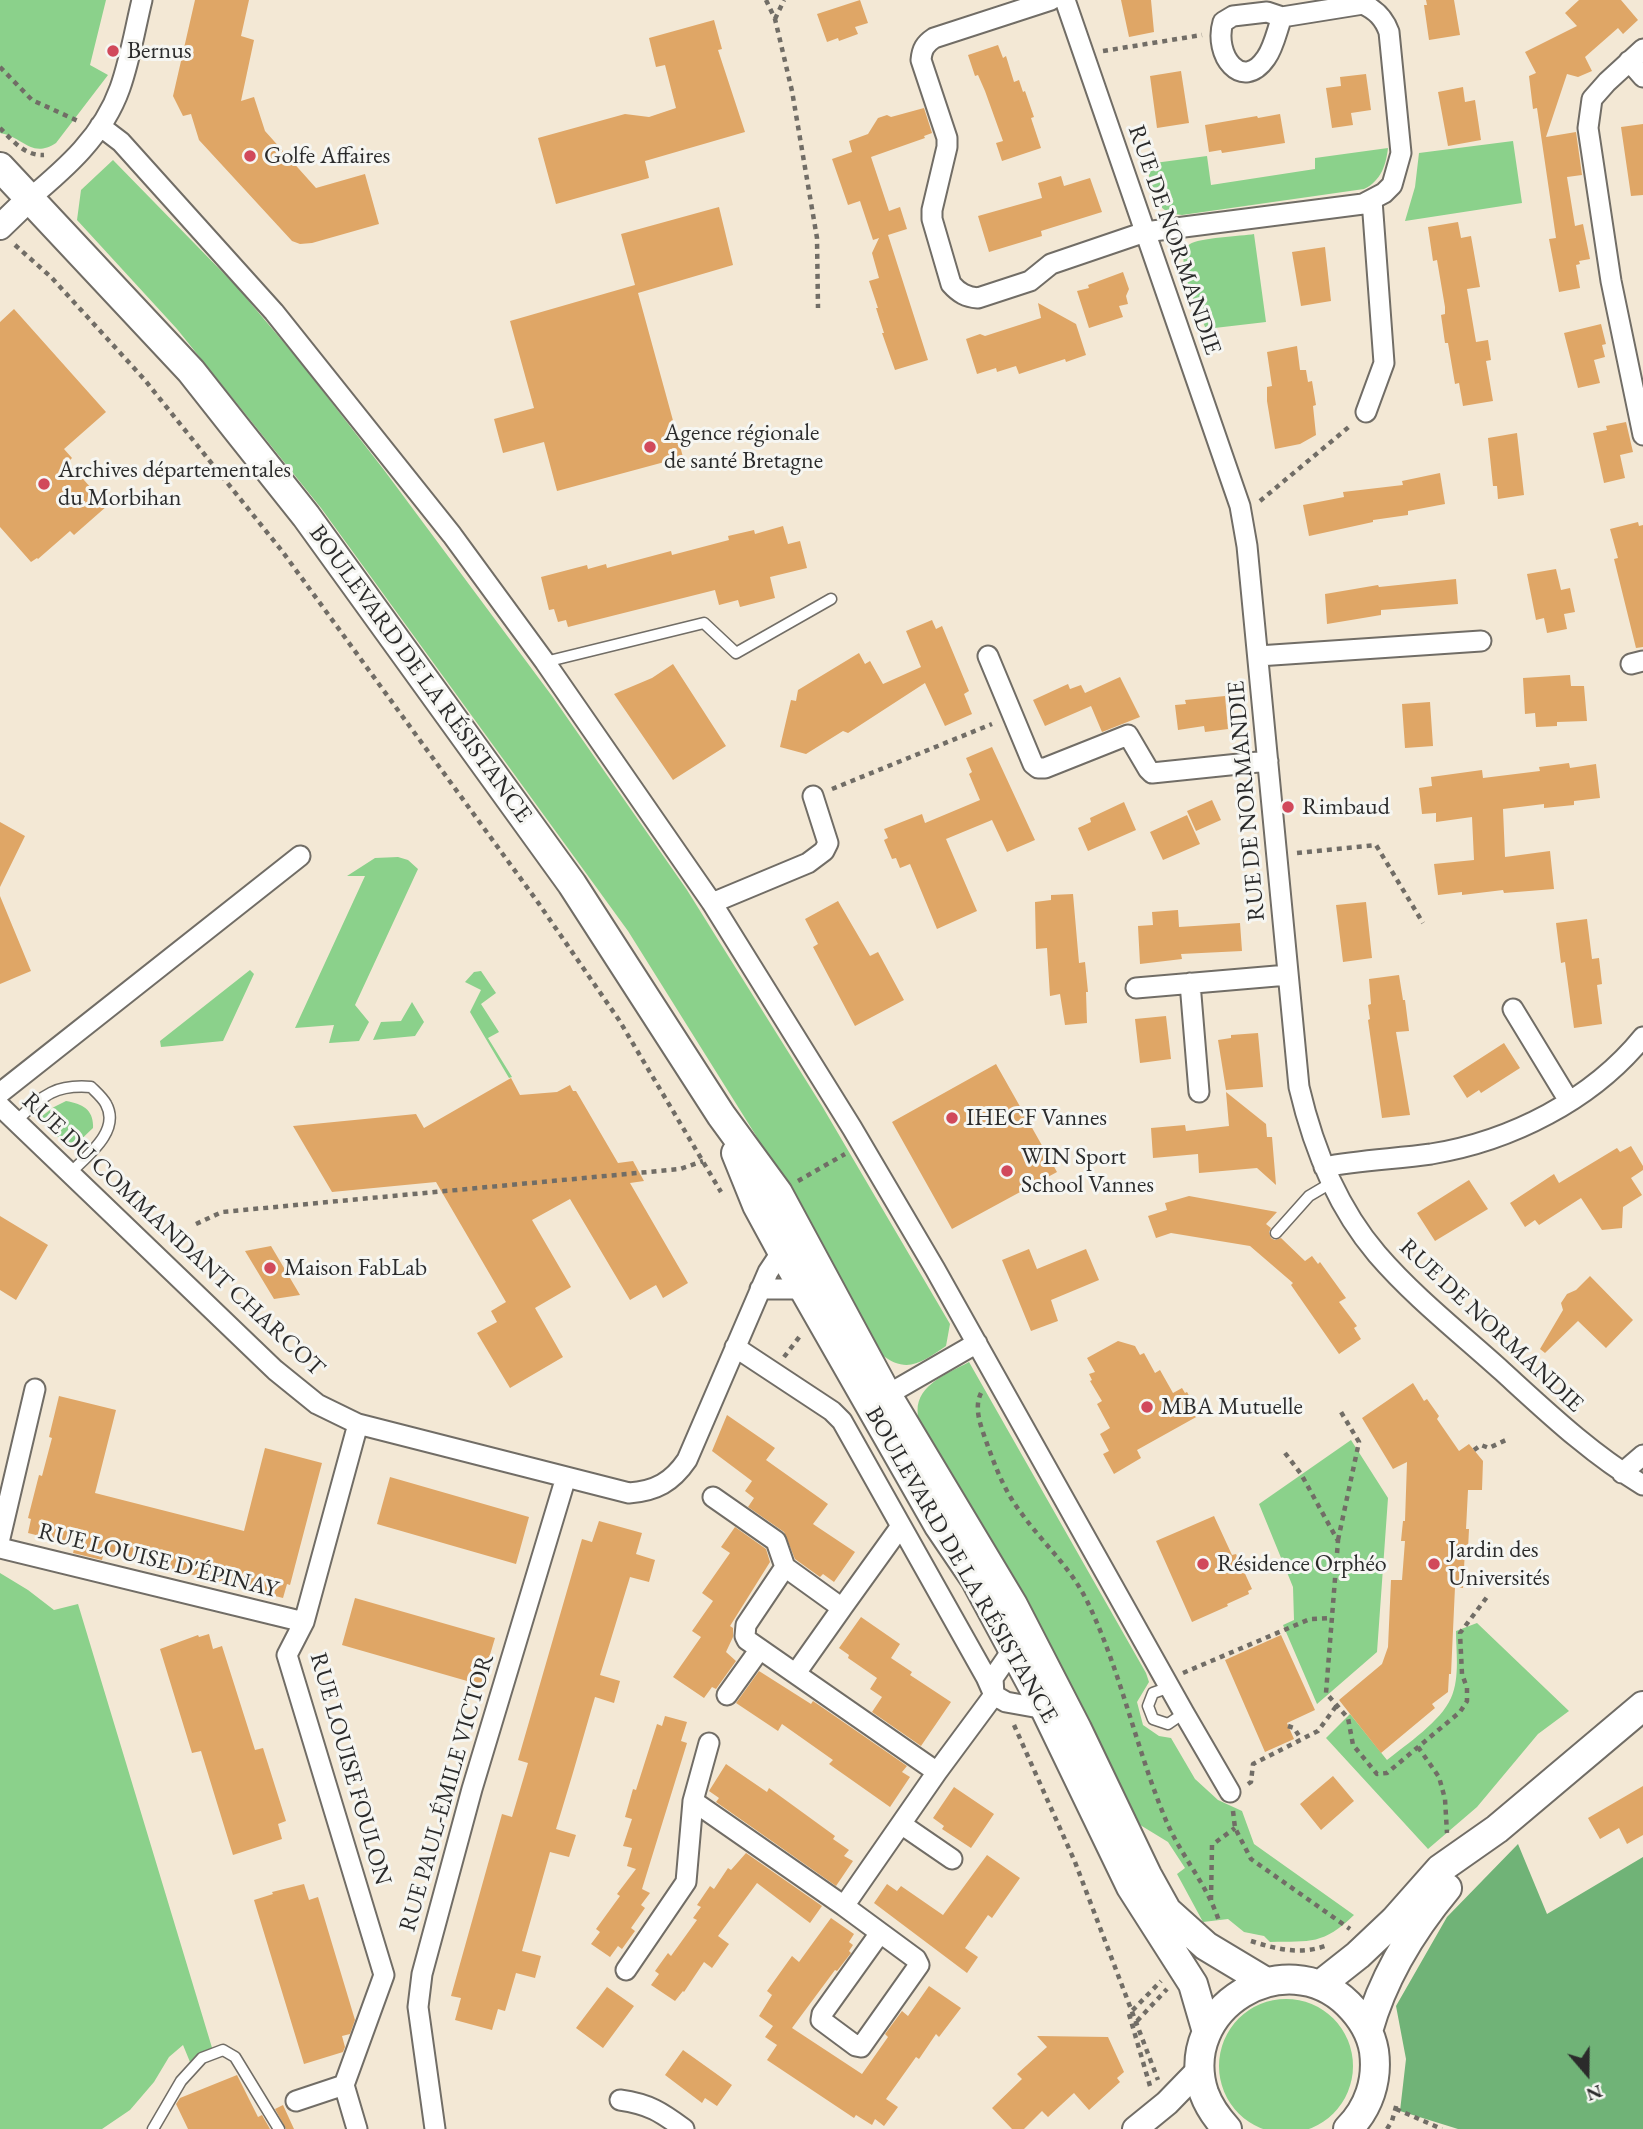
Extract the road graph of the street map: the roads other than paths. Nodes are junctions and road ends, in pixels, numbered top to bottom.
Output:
1 (142, 0) edge
2 (1051, 0) edge
3 (1065, 0) edge
4 (1282, 17) junction
5 (1636, 55) edge
6 (1643, 76) edge
7 (100, 126) junction
8 (0, 167) edge
9 (29, 199) junction
10 (1372, 200) junction
11 (3, 232) edge
12 (1145, 232) junction
13 (1366, 412) road end
14 (1643, 435) edge
15 (831, 598) dead end
16 (1481, 641) dead end
17 (988, 656) dead end
18 (1258, 656) junction
19 (545, 662) junction
20 (1268, 761) junction
21 (813, 796) road end
22 (300, 856) dead end
23 (712, 903) junction
24 (1288, 975) junction
25 (1190, 983) junction
26 (1136, 988) dead end
27 (1513, 1009) dead end
28 (1643, 1037) edge
29 (1199, 1092) dead end
30 (0, 1093) edge
31 (1569, 1101) junction
32 (0, 1106) edge
33 (16, 1121) junction
34 (70, 1173) junction
35 (1328, 1175) junction
36 (1276, 1233) dead end
37 (795, 1250) junction
38 (760, 1289) junction
39 (805, 1289) junction
40 (977, 1343) junction
41 (735, 1347) junction
42 (35, 1389) dead end
43 (887, 1395) junction
44 (358, 1424) junction
45 (1643, 1455) edge
46 (1622, 1473) junction
47 (566, 1477) junction
48 (1643, 1485) edge
49 (713, 1497) dead end
50 (901, 1525) junction
51 (0, 1538) edge
52 (0, 1548) edge
53 (785, 1567) junction
54 (842, 1608) junction
55 (304, 1622) junction
56 (760, 1649) junction
57 (1013, 1649) junction
58 (796, 1673) junction
59 (1168, 1684) junction
60 (727, 1695) dead end
61 (994, 1695) junction
62 (1643, 1706) edge
63 (1045, 1709) junction
64 (1184, 1713) junction
65 (709, 1742) dead end
66 (937, 1772) junction
67 (1230, 1792) road end
68 (693, 1801) junction
69 (901, 1824) junction
70 (1497, 1829) junction
71 (952, 1858) dead end
72 (844, 1906) junction
73 (880, 1933) junction
74 (626, 1970) dead end
75 (1266, 1982) junction
76 (1320, 1985) junction
77 (1368, 2031) junction
78 (1207, 2032) junction
79 (1200, 2069) junction
80 (344, 2085) junction
81 (620, 2100) dead end
82 (296, 2101) dead end
83 (152, 2129) edge
84 (279, 2129) edge
85 (357, 2129) edge
86 (435, 2129) edge
87 (684, 2129) edge
88 (1135, 2129) edge
89 (1227, 2129) edge
90 (1348, 2129) edge

1 - 7 street
2 - 12 street
3 - 12 street, RUE DE NORMANDIE
4 - 4 street
4 - 10 street
5 - 6 street
5 - 14 street
7 - 9 street
7 - 19 street
8 - 9 main road, BOULEVARD DE LA RÉSISTANCE
9 - 11 street
9 - 37 main road, BOULEVARD DE LA RÉSISTANCE
10 - 12 street
10 - 13 street
12 - 18 street, RUE DE NORMANDIE
15 - 19 lane
16 - 18 street
17 - 20 street
18 - 20 street, RUE DE NORMANDIE
19 - 23 street
20 - 24 street, RUE DE NORMANDIE
21 - 23 street
22 - 30 street, RUE DU COMMANDANT CHARCOT
23 - 40 street
24 - 25 street
24 - 35 street, RUE DE NORMANDIE
25 - 26 street
25 - 29 street
27 - 31 street
28 - 31 street
31 - 35 street
32 - 33 street, RUE DU COMMANDANT CHARCOT
33 - 34 street, RUE DU COMMANDANT CHARCOT
33 - 34 lane
34 - 44 street, RUE DU COMMANDANT CHARCOT
35 - 36 lane
35 - 46 street, RUE DE NORMANDIE
37 - 38 street, RUE DU COMMANDANT CHARCOT
37 - 39 main road, BOULEVARD DE LA RÉSISTANCE
37 - 43 main road, BOULEVARD DE LA RÉSISTANCE
38 - 39 street
38 - 41 street, RUE DU COMMANDANT CHARCOT
39 - 57 main road, BOULEVARD DE LA RÉSISTANCE
40 - 43 street
40 - 59 street
41 - 47 street, RUE DU COMMANDANT CHARCOT
41 - 50 street
42 - 51 street, RUE LOUISE D'ÉPINAY
43 - 75 main road, BOULEVARD DE LA RÉSISTANCE
44 - 47 street, RUE DU COMMANDANT CHARCOT
44 - 55 street, RUE LOUISE FOULON
45 - 46 street
46 - 48 street, RUE DE NORMANDIE
47 - 86 street, RUE PAUL-ÉMILE VICTOR
49 - 53 street
50 - 54 street
50 - 61 street
52 - 55 street, RUE LOUISE D'ÉPINAY
53 - 54 street
53 - 56 street
54 - 58 street
55 - 80 street, RUE LOUISE FOULON
56 - 58 street
56 - 60 street
57 - 61 street
57 - 63 main road, BOULEVARD DE LA RÉSISTANCE
58 - 66 street
59 - 64 street
59 - 64 lane
61 - 63 street
61 - 66 street
62 - 70 main road
63 - 78 main road, BOULEVARD DE LA RÉSISTANCE
64 - 67 street
65 - 68 street
66 - 69 street
68 - 72 street
68 - 74 street
69 - 71 street
69 - 72 street
70 - 76 main road
70 - 77 main road
72 - 73 street
73 - 73 street
75 - 76 main road
75 - 78 main road
76 - 77 main road
77 - 90 main road
78 - 79 main road
79 - 88 street
79 - 89 main road
80 - 82 street
80 - 85 street
81 - 87 street
83 - 84 lane

